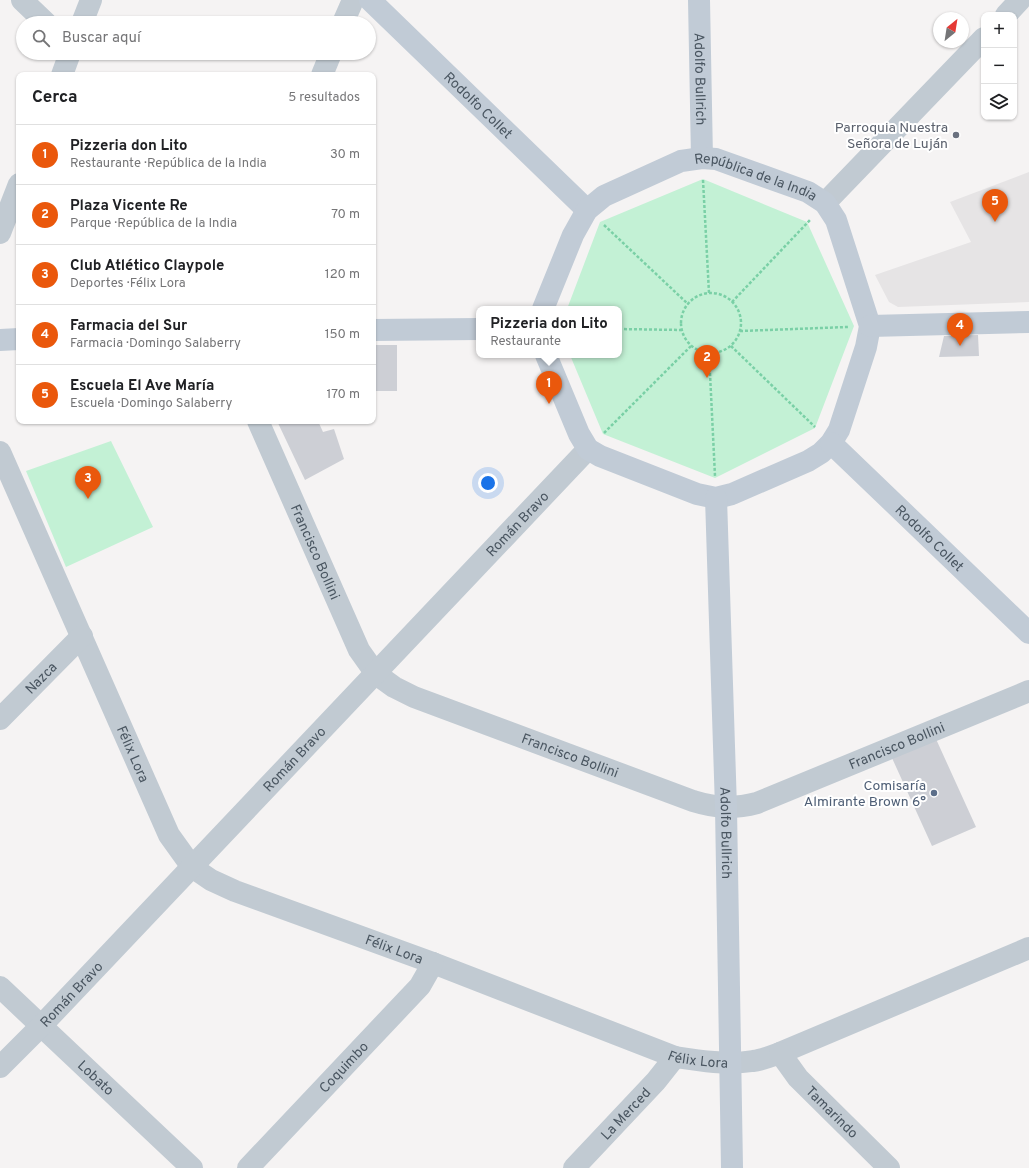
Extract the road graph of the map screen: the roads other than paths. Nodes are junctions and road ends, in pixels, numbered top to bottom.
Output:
1 (22, 0) edge
2 (91, 0) edge
3 (353, 0) edge
4 (370, 0) edge
5 (699, 0) edge
6 (1020, 0) edge
7 (1009, 12) edge
8 (39, 16) edge
9 (85, 16) edge
10 (346, 16) edge
11 (981, 41) edge
12 (67, 60) edge
13 (328, 60) edge
14 (63, 72) edge
15 (323, 72) edge
16 (702, 158) junction
17 (16, 192) edge
18 (825, 203) junction
19 (587, 210) junction
20 (0, 233) edge
21 (544, 306) edge
22 (1029, 322) edge
23 (870, 326) junction
24 (476, 328) edge
25 (376, 330) edge
26 (16, 339) edge
27 (0, 340) edge
28 (547, 358) edge
29 (259, 424) edge
30 (831, 443) junction
31 (588, 449) junction
32 (0, 452) edge
33 (716, 498) junction
34 (1029, 633) edge
35 (82, 636) junction
36 (376, 674) junction
37 (1029, 691) edge
38 (0, 719) edge
39 (726, 808) junction
40 (192, 867) junction
41 (1026, 954) edge
42 (433, 963) junction
43 (0, 987) edge
44 (41, 1026) junction
45 (780, 1053) junction
46 (675, 1057) junction
47 (730, 1062) junction
48 (0, 1067) edge
49 (192, 1168) edge
50 (248, 1168) edge
51 (574, 1168) edge
52 (732, 1168) edge
53 (889, 1168) edge

1 - 8 street
2 - 9 street
3 - 10 street
4 - 19 street, Rodolfo Collet
5 - 16 street, Adolfo Bullrich
6 - 7 street
11 - 18 street
12 - 14 street
13 - 15 street
16 - 18 street, República de la India
16 - 19 street, República de la India
17 - 20 street
18 - 23 street, República de la India
19 - 21 street, República de la India
22 - 23 street
23 - 30 street, República de la India
24 - 25 street
26 - 27 street
28 - 31 street
29 - 36 street, Francisco Bollini
30 - 33 street, República de la India
30 - 34 street, Rodolfo Collet
31 - 33 street, República de la India
31 - 36 street, Román Bravo
32 - 35 street, Félix Lora
33 - 39 street, Adolfo Bullrich
35 - 38 street, Nazca
35 - 40 street, Félix Lora
36 - 39 street, Francisco Bollini
36 - 40 street, Román Bravo
37 - 39 street, Francisco Bollini
39 - 47 street, Adolfo Bullrich
40 - 42 street, Félix Lora
40 - 44 street, Román Bravo
41 - 45 street, Félix Lora
42 - 46 street, Félix Lora
42 - 50 street, Coquimbo
43 - 44 street, Lobato
44 - 48 street, Román Bravo
44 - 49 street, Lobato
45 - 47 street, Félix Lora
45 - 53 street, Tamarindo
46 - 47 street, Félix Lora
46 - 51 street, La Merced
47 - 52 street, Adolfo Bullrich

